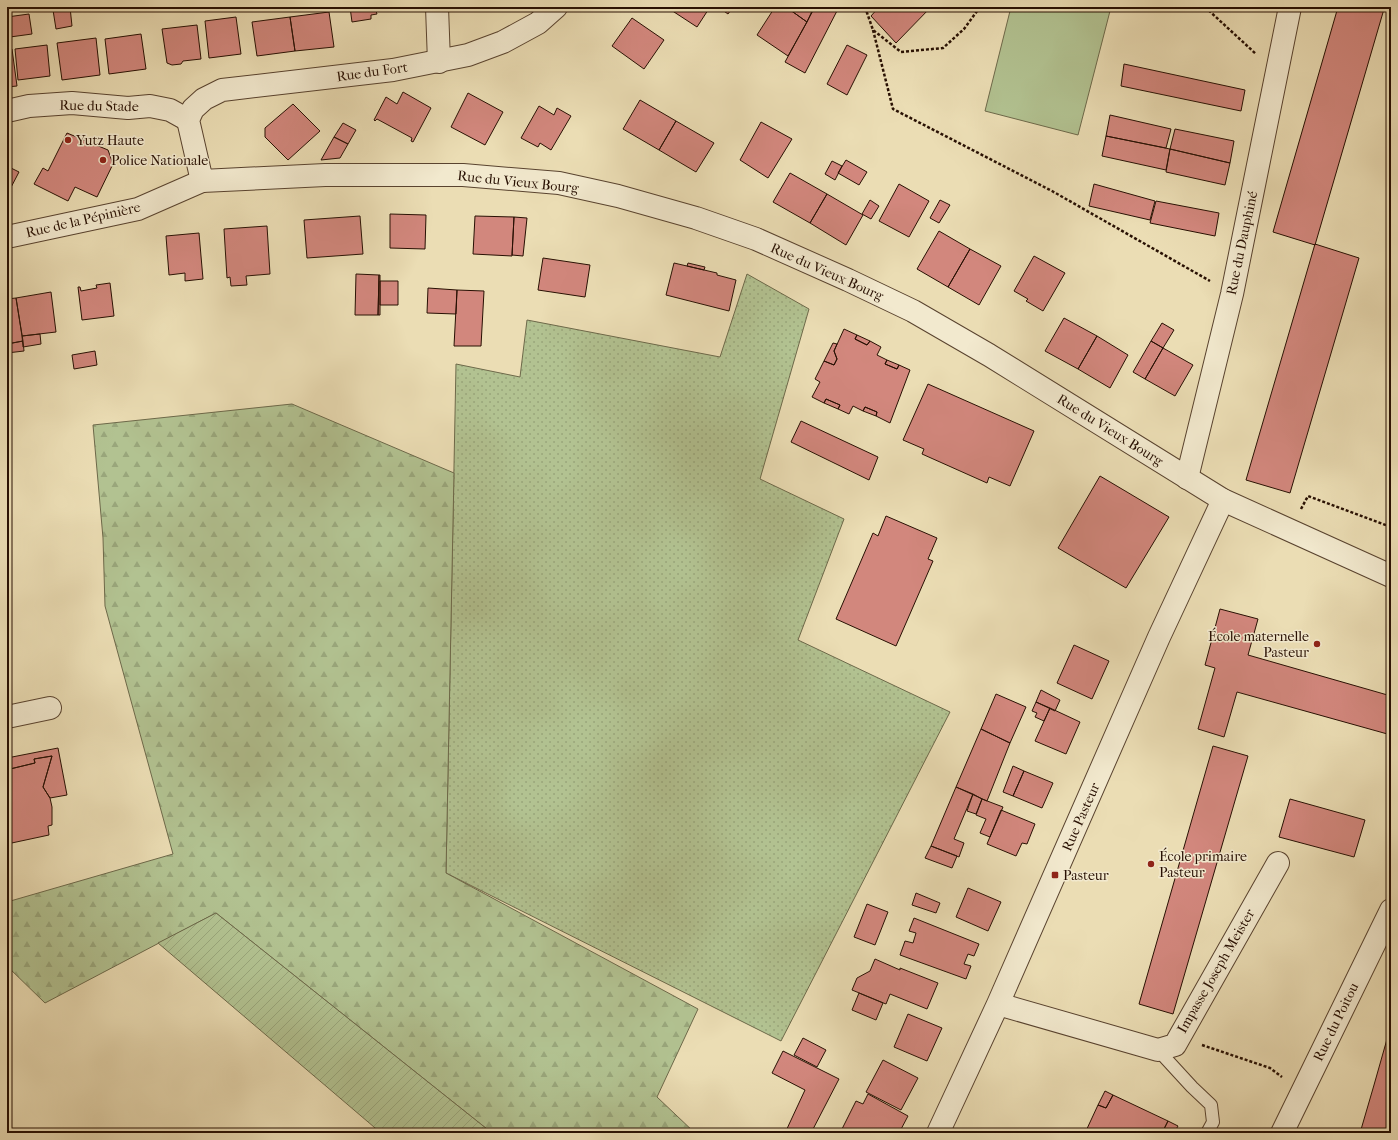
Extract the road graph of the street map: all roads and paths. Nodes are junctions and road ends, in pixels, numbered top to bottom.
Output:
1 (438, 7) edge
2 (556, 7) edge
3 (865, 7) edge
4 (980, 7) edge
5 (1205, 7) edge
6 (1290, 7) edge
7 (873, 30) junction
8 (439, 62) junction
9 (1277, 72) junction
10 (7, 111) edge
11 (188, 120) junction
12 (202, 181) junction
13 (7, 237) edge
14 (1232, 294) junction
15 (1186, 478) junction
16 (1223, 500) junction
17 (1299, 512) dead end
18 (1391, 527) edge
19 (1391, 576) edge
20 (50, 708) dead end
21 (7, 717) edge
22 (1278, 863) dead end
23 (1391, 910) edge
24 (998, 1004) junction
25 (1179, 1037) junction
26 (1158, 1050) junction
27 (1302, 1092) junction
28 (938, 1133) edge
29 (1207, 1133) edge
30 (1282, 1133) edge

1 - 8 street
2 - 8 street, Rue du Fort
3 - 7 path
4 - 7 path
5 - 9 path
6 - 9 street, Rue du Dauphiné
7 - 14 path
8 - 11 street, Rue du Fort
9 - 14 street, Rue du Dauphiné
10 - 11 street, Rue du Stade
11 - 12 street
12 - 13 street, Rue de la Pépinière
12 - 15 street, Rue du Vieux Bourg
14 - 15 street, Rue du Dauphiné
15 - 16 street, Rue du Vieux Bourg
16 - 19 street, Rue du Vieux Bourg
16 - 24 street, Rue Pasteur
17 - 18 path
20 - 21 street
22 - 25 street, Impasse Joseph Meister
23 - 27 street, Rue du Poitou
24 - 26 street
24 - 28 street, Rue Pasteur
25 - 26 street, Impasse Joseph Meister
25 - 27 path
26 - 29 lane
27 - 30 street, Rue du Poitou

